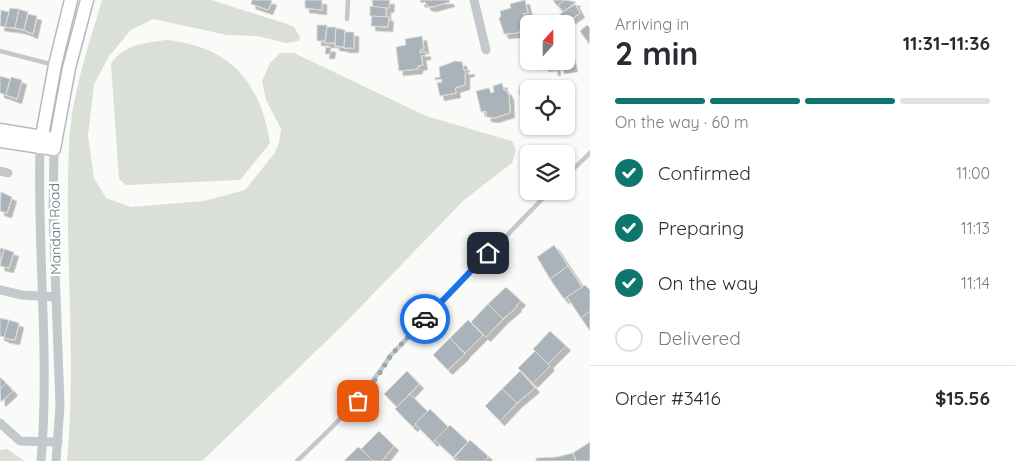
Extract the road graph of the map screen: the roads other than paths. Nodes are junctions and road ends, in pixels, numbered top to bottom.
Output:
1 (71, 0) edge
2 (87, 0) edge
3 (348, 0) edge
4 (474, 0) edge
5 (347, 19) dead end
6 (486, 50) dead end
7 (0, 51) edge
8 (55, 65) junction
9 (69, 68) junction
10 (0, 130) edge
11 (0, 141) edge
12 (40, 142) junction
13 (54, 144) junction
14 (590, 153) edge
15 (575, 167) edge
16 (541, 200) edge
17 (0, 290) edge
18 (42, 296) junction
19 (56, 297) junction
20 (0, 423) edge
21 (42, 442) junction
22 (58, 442) junction
23 (41, 461) edge
24 (56, 461) edge
25 (297, 461) edge

1 - 8 street, Mandan Road
2 - 9 street, Mandan Road
3 - 5 lane
4 - 6 street
7 - 8 lane
8 - 9 lane
8 - 12 street, Mandan Road
9 - 13 street, Mandan Road
10 - 12 street
11 - 12 street
12 - 13 street
12 - 18 street, Mandan Road
13 - 19 street, Mandan Road
14 - 15 lane
16 - 25 lane
17 - 18 street
18 - 19 street
18 - 21 street, Mandan Road
19 - 22 street, Mandan Road
20 - 21 street
21 - 22 street
21 - 23 street, Mandan Road
22 - 24 street, Mandan Road

